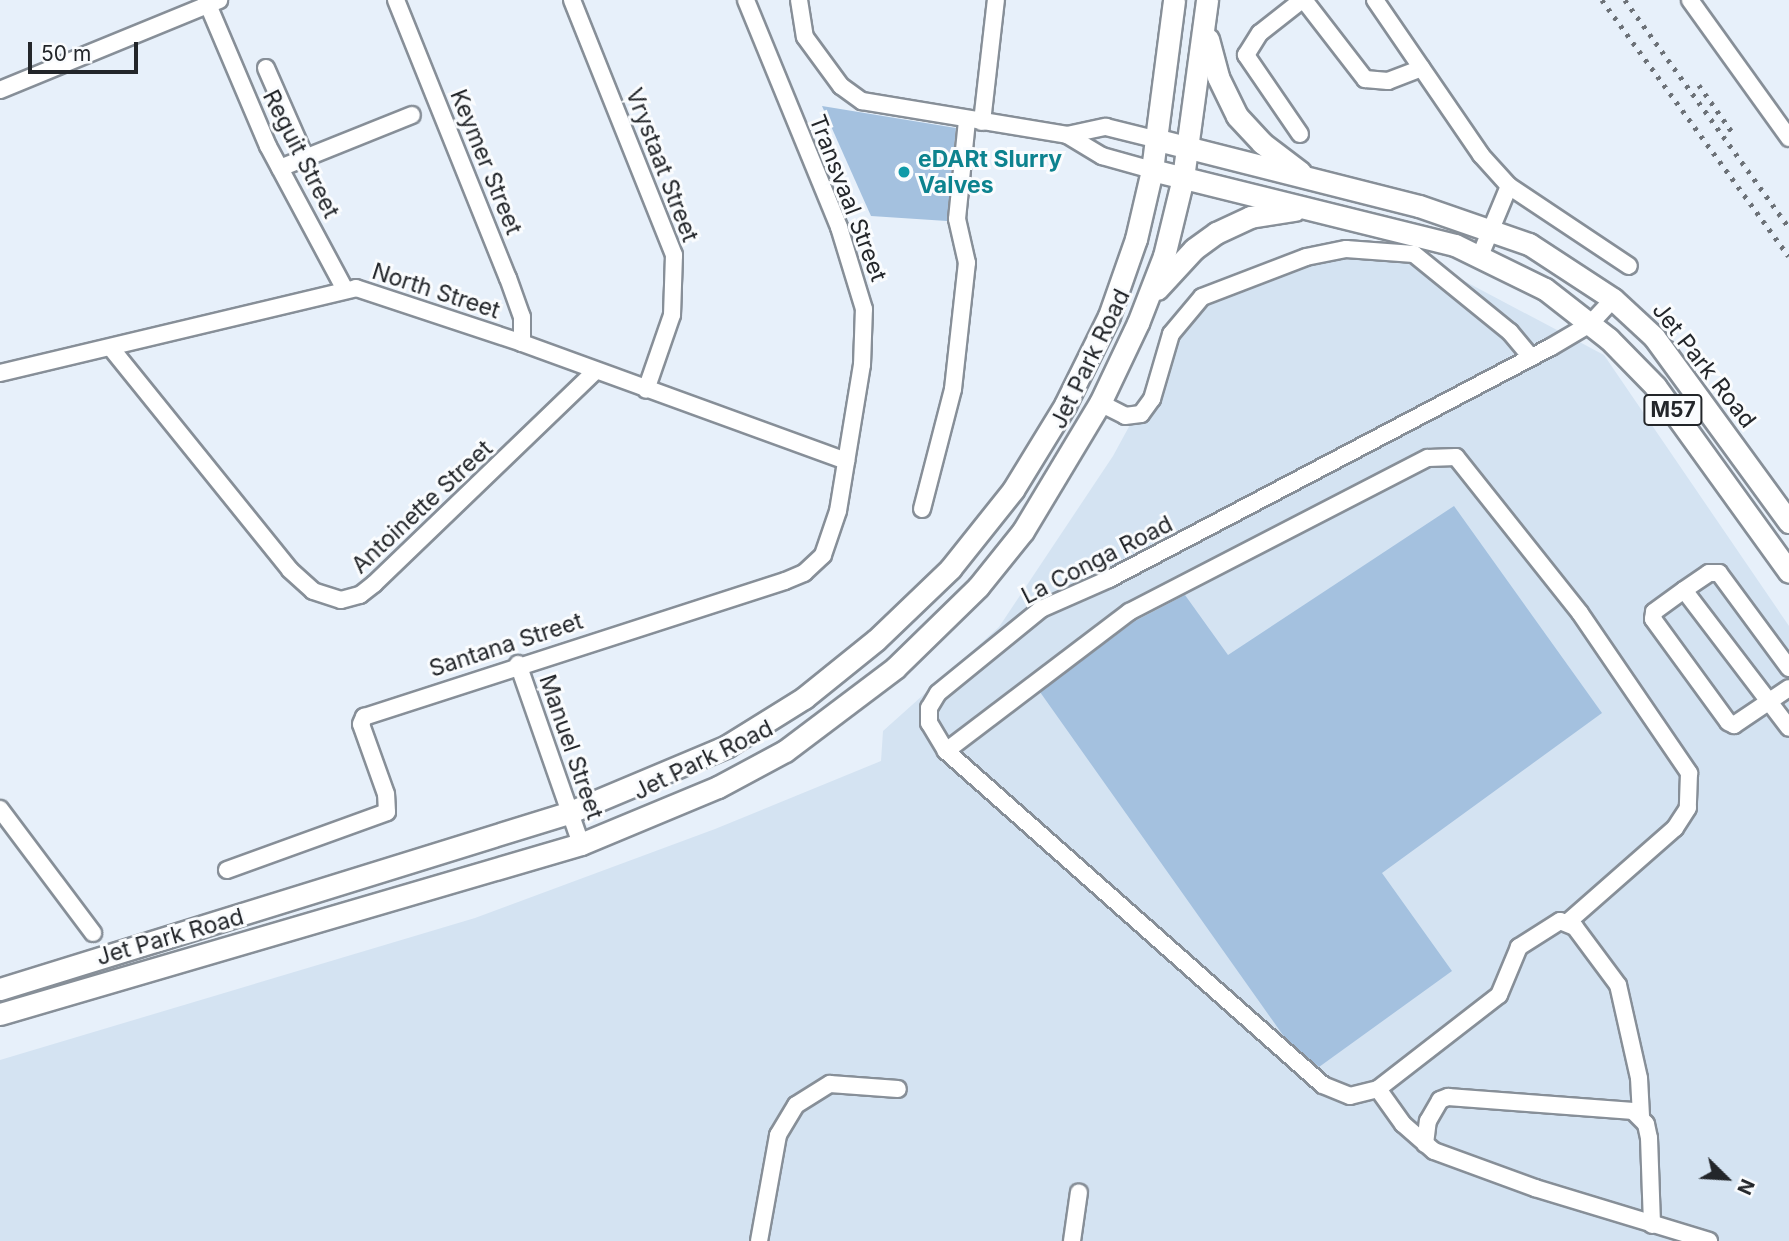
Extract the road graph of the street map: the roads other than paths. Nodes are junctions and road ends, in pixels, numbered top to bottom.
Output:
1 (396, 0) edge
2 (572, 0) edge
3 (746, 0) edge
4 (799, 0) edge
5 (996, 0) edge
6 (1174, 0) edge
7 (1207, 0) edge
8 (1375, 0) edge
9 (1690, 0) edge
10 (1300, 1) edge
11 (211, 2) edge
12 (1205, 27) junction
13 (266, 68) dead end
14 (1422, 68) junction
15 (0, 90) edge
16 (412, 115) dead end
17 (975, 121) junction
18 (1300, 134) dead end
19 (1067, 135) junction
20 (1789, 138) edge
21 (1158, 140) junction
22 (1189, 150) junction
23 (305, 157) junction
24 (280, 168) junction
25 (1152, 170) junction
26 (1183, 178) junction
27 (1315, 181) junction
28 (1509, 186) junction
29 (1307, 208) junction
30 (1491, 228) junction
31 (1480, 256) junction
32 (1629, 266) dead end
33 (344, 288) junction
34 (1151, 295) junction
35 (1613, 299) junction
36 (1590, 324) junction
37 (522, 343) junction
38 (111, 348) junction
39 (1531, 357) junction
40 (596, 370) junction
41 (0, 373) edge
42 (646, 390) junction
43 (1100, 403) junction
44 (846, 461) junction
45 (922, 509) dead end
46 (1789, 522) edge
47 (1789, 572) edge
48 (1684, 590) junction
49 (518, 664) junction
50 (1789, 668) edge
51 (1789, 688) edge
52 (1768, 702) junction
53 (1789, 728) edge
54 (946, 751) junction
55 (0, 809) edge
56 (568, 813) junction
57 (581, 844) junction
58 (227, 870) dead end
59 (1567, 923) junction
60 (93, 933) dead end
61 (0, 989) edge
62 (0, 1014) edge
63 (898, 1089) dead end
64 (1378, 1089) junction
65 (1641, 1116) junction
66 (1425, 1144) junction
67 (1079, 1192) dead end
68 (1652, 1225) junction
69 (759, 1241) edge
70 (1072, 1241) edge
71 (1709, 1241) edge

1 - 37 street, Keymer Street
2 - 42 street, Vrystaat Street
3 - 44 street, Transvaal Street
4 - 17 street
5 - 17 street
6 - 21 main road, Jet Park Road
7 - 12 main road, Jet Park Road
8 - 14 street
9 - 20 street
10 - 14 street
10 - 18 street
11 - 15 street
11 - 24 street, Reguit Street
12 - 22 main road, Jet Park Road
12 - 27 main road
13 - 23 street
14 - 28 street
16 - 23 street
17 - 19 street
17 - 45 street
19 - 21 street
19 - 25 street
21 - 22 main road, Jet Park Road / M57
21 - 25 main road, Jet Park Road
22 - 26 main road, Jet Park Road
22 - 27 main road, Jet Park Road / M57
23 - 24 street
24 - 33 street, Reguit Street
25 - 26 main road, M57
25 - 56 main road, Jet Park Road
26 - 29 main road, M57
26 - 34 main road, Jet Park Road
27 - 30 main road, Jet Park Road / M57
28 - 30 street
28 - 32 street
29 - 31 main road, M57
29 - 34 main road
30 - 31 street
30 - 35 main road, Jet Park Road / M57
31 - 36 main road, M57
33 - 37 street, North Street
33 - 38 street, North Street
34 - 43 main road, Jet Park Road
35 - 36 street, La Conga Road
35 - 46 main road, Jet Park Road / M57
36 - 39 street, La Conga Road
36 - 47 main road, M57
37 - 40 street, North Street
38 - 40 street, Antoinette Street
38 - 41 street, North Street
39 - 43 street
39 - 54 street, La Conga Road
40 - 42 street, North Street
42 - 44 street, North Street
43 - 57 main road, Jet Park Road
44 - 49 street, Santana Street
48 - 50 street
48 - 52 street
48 - 52 street
49 - 56 street, Manuel Street
49 - 58 street, Santana Street
51 - 52 street
52 - 53 street
54 - 59 street
54 - 64 street, La Conga Road
55 - 60 street
56 - 57 street, Manuel Street
56 - 61 main road, Jet Park Road
57 - 62 main road, Jet Park Road
59 - 64 street
59 - 65 street
63 - 69 street
64 - 66 street
65 - 66 street
65 - 68 street
66 - 68 street
67 - 70 street
68 - 71 street

